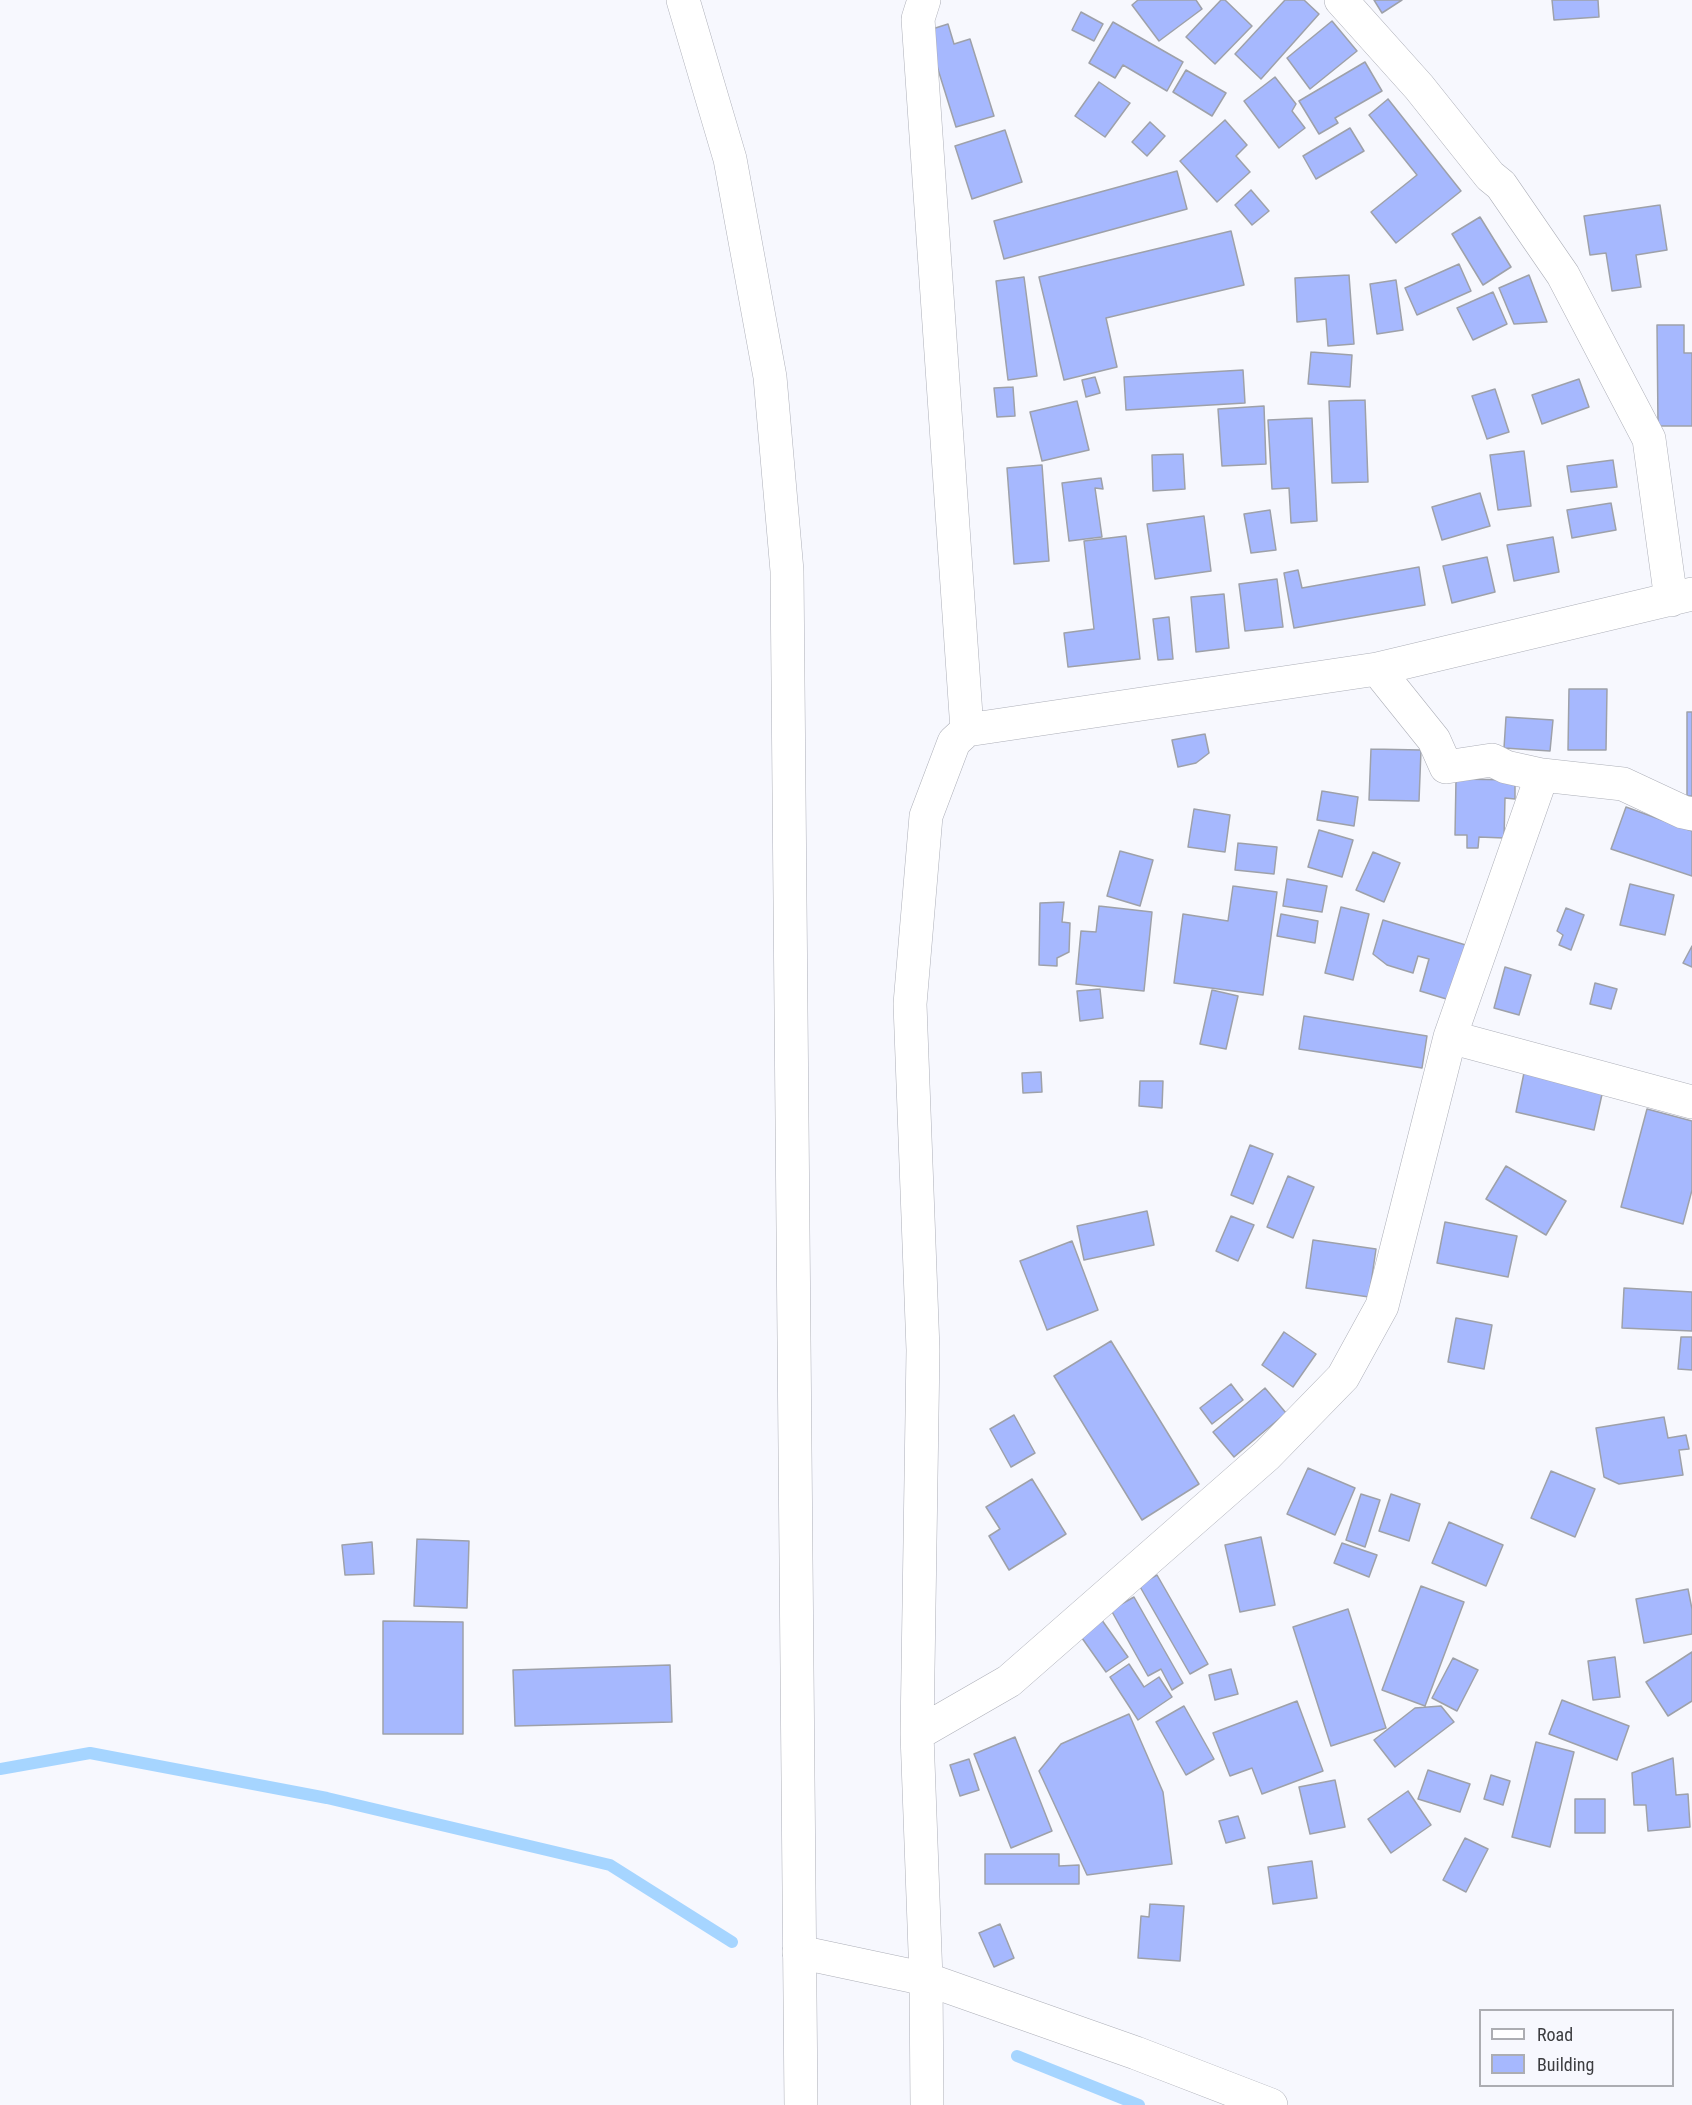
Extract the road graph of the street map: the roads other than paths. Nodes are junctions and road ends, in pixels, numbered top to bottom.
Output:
1 (683, 0) edge
2 (924, 0) edge
3 (1341, 0) edge
4 (1681, 597) edge
5 (1377, 669) junction
6 (967, 730) junction
7 (1542, 775) junction
8 (1692, 814) edge
9 (1450, 1037) junction
10 (1692, 1102) edge
11 (917, 1734) junction
12 (799, 1952) junction
13 (926, 1979) junction
14 (801, 2105) edge
15 (927, 2105) edge
16 (1271, 2105) edge

1 - 12 main road
2 - 6 main road
3 - 4 main road
4 - 5 main road
5 - 6 main road
5 - 7 main road
6 - 11 main road
7 - 8 main road
7 - 9 main road
9 - 10 main road
9 - 11 main road
11 - 13 main road
12 - 13 main road
12 - 14 main road
13 - 15 main road
13 - 16 main road

